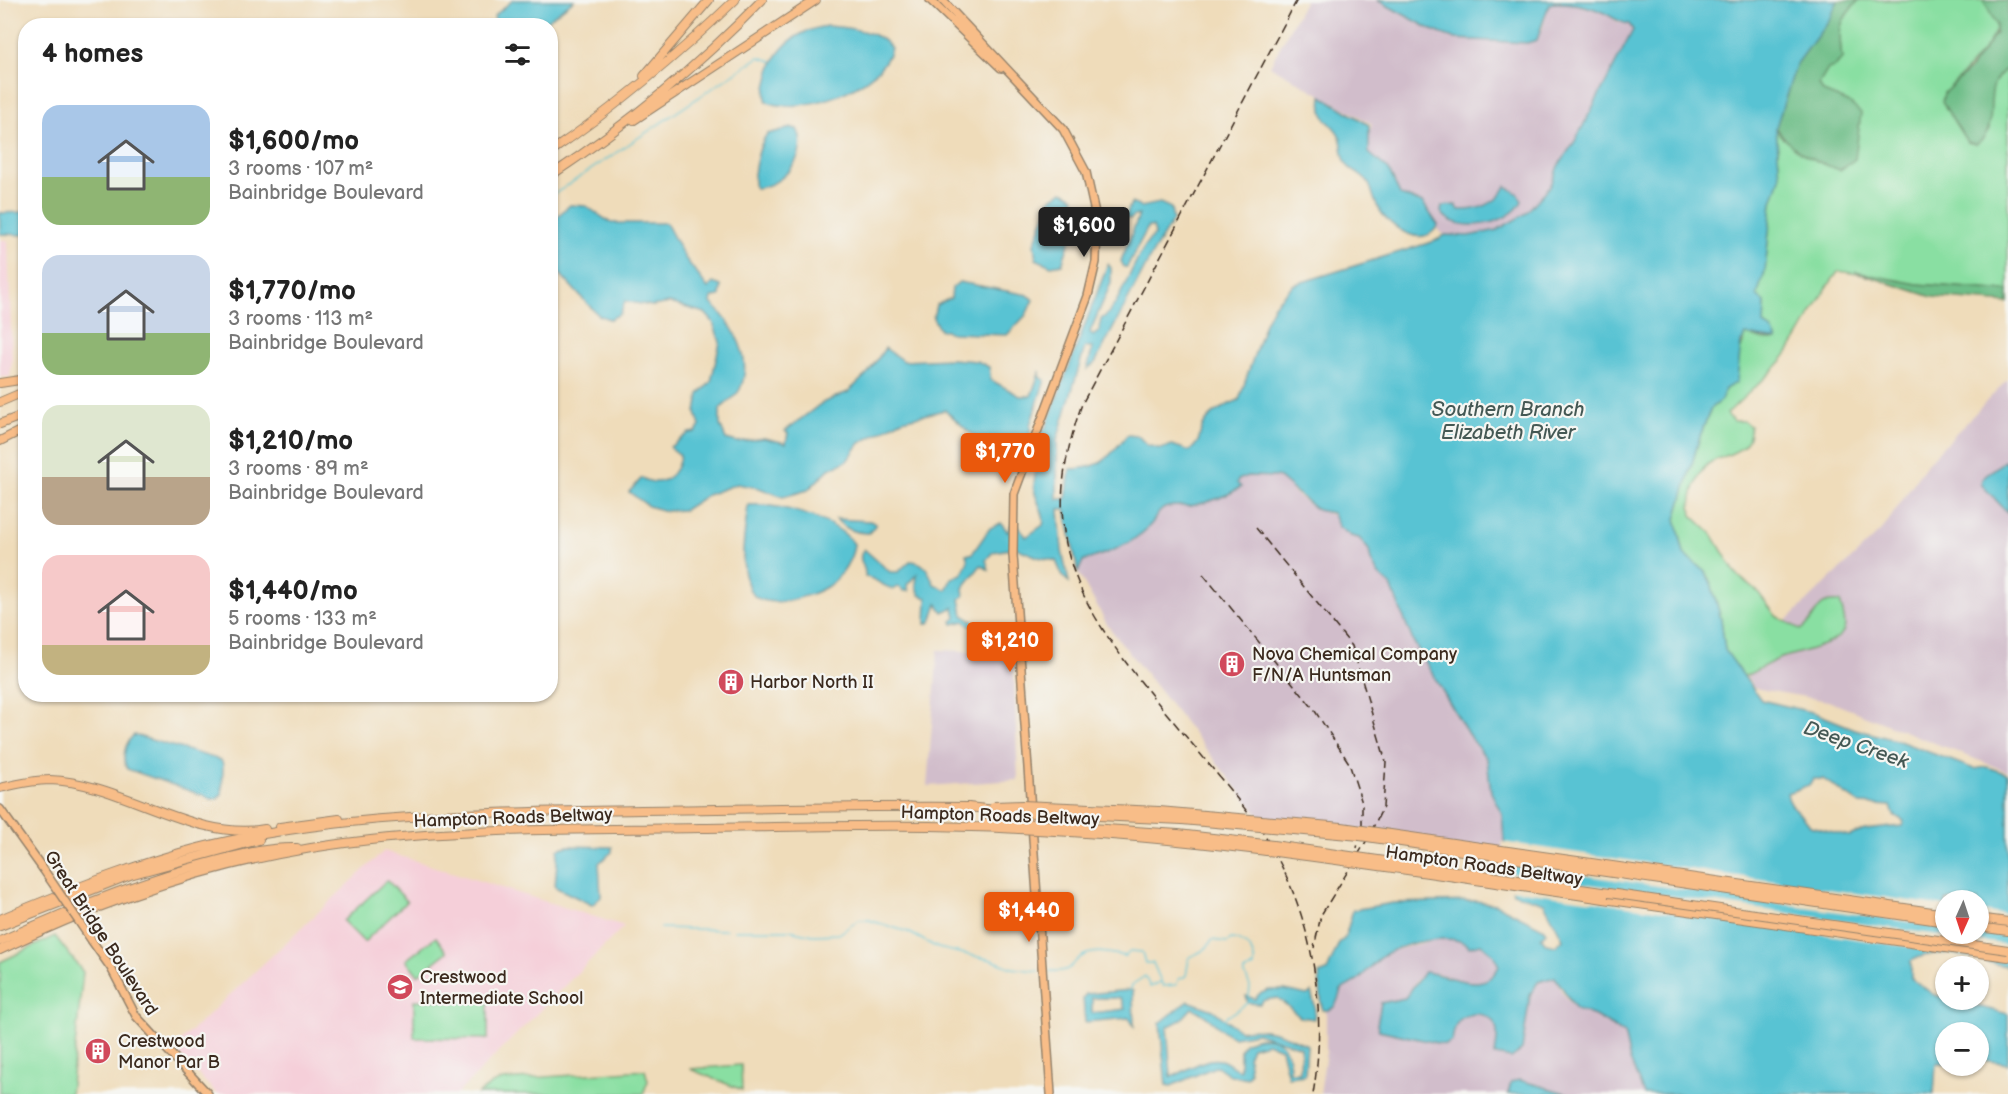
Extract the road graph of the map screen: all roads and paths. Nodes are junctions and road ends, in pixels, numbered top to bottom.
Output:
1 (709, 0) edge
2 (735, 0) edge
3 (762, 0) edge
4 (816, 0) edge
5 (930, 0) edge
6 (942, 0) edge
7 (1024, 87) junction
8 (630, 93) junction
9 (610, 135) junction
10 (558, 146) edge
11 (558, 171) edge
12 (18, 380) edge
13 (0, 383) edge
14 (18, 394) edge
15 (0, 402) edge
16 (18, 417) edge
17 (0, 424) edge
18 (18, 432) edge
19 (0, 441) edge
20 (0, 788) edge
21 (968, 807) junction
22 (0, 809) edge
23 (365, 819) junction
24 (1019, 826) junction
25 (307, 828) junction
26 (310, 849) junction
27 (1935, 912) edge
28 (0, 919) edge
29 (1989, 919) edge
30 (1935, 920) edge
31 (2008, 922) edge
32 (0, 926) edge
33 (1989, 928) edge
34 (2008, 931) edge
35 (0, 941) edge
36 (2008, 950) edge
37 (0, 951) edge
38 (2008, 957) edge
39 (197, 1083) junction
40 (201, 1094) edge
41 (208, 1094) edge
42 (1051, 1094) edge

1 - 8 highway
2 - 8 highway
3 - 9 highway
4 - 9 highway
5 - 7 main road
6 - 7 main road
7 - 42 main road
8 - 10 highway
9 - 11 highway
12 - 13 highway
14 - 15 highway
16 - 17 highway
18 - 19 highway
20 - 23 highway
21 - 23 highway, Hampton Roads Beltway
21 - 27 highway, Hampton Roads Beltway, bridge
21 - 30 highway, bridge
22 - 39 main road, Great Bridge Boulevard, bridge
23 - 25 highway, Hampton Roads Beltway
24 - 26 highway, Hampton Roads Beltway
24 - 36 highway, bridge
24 - 38 highway, Hampton Roads Beltway, bridge
25 - 28 highway, Hampton Roads Beltway
25 - 32 highway
26 - 35 highway
26 - 37 highway, Hampton Roads Beltway
29 - 31 highway
33 - 34 highway
39 - 40 main road
39 - 41 main road, Great Bridge Boulevard

